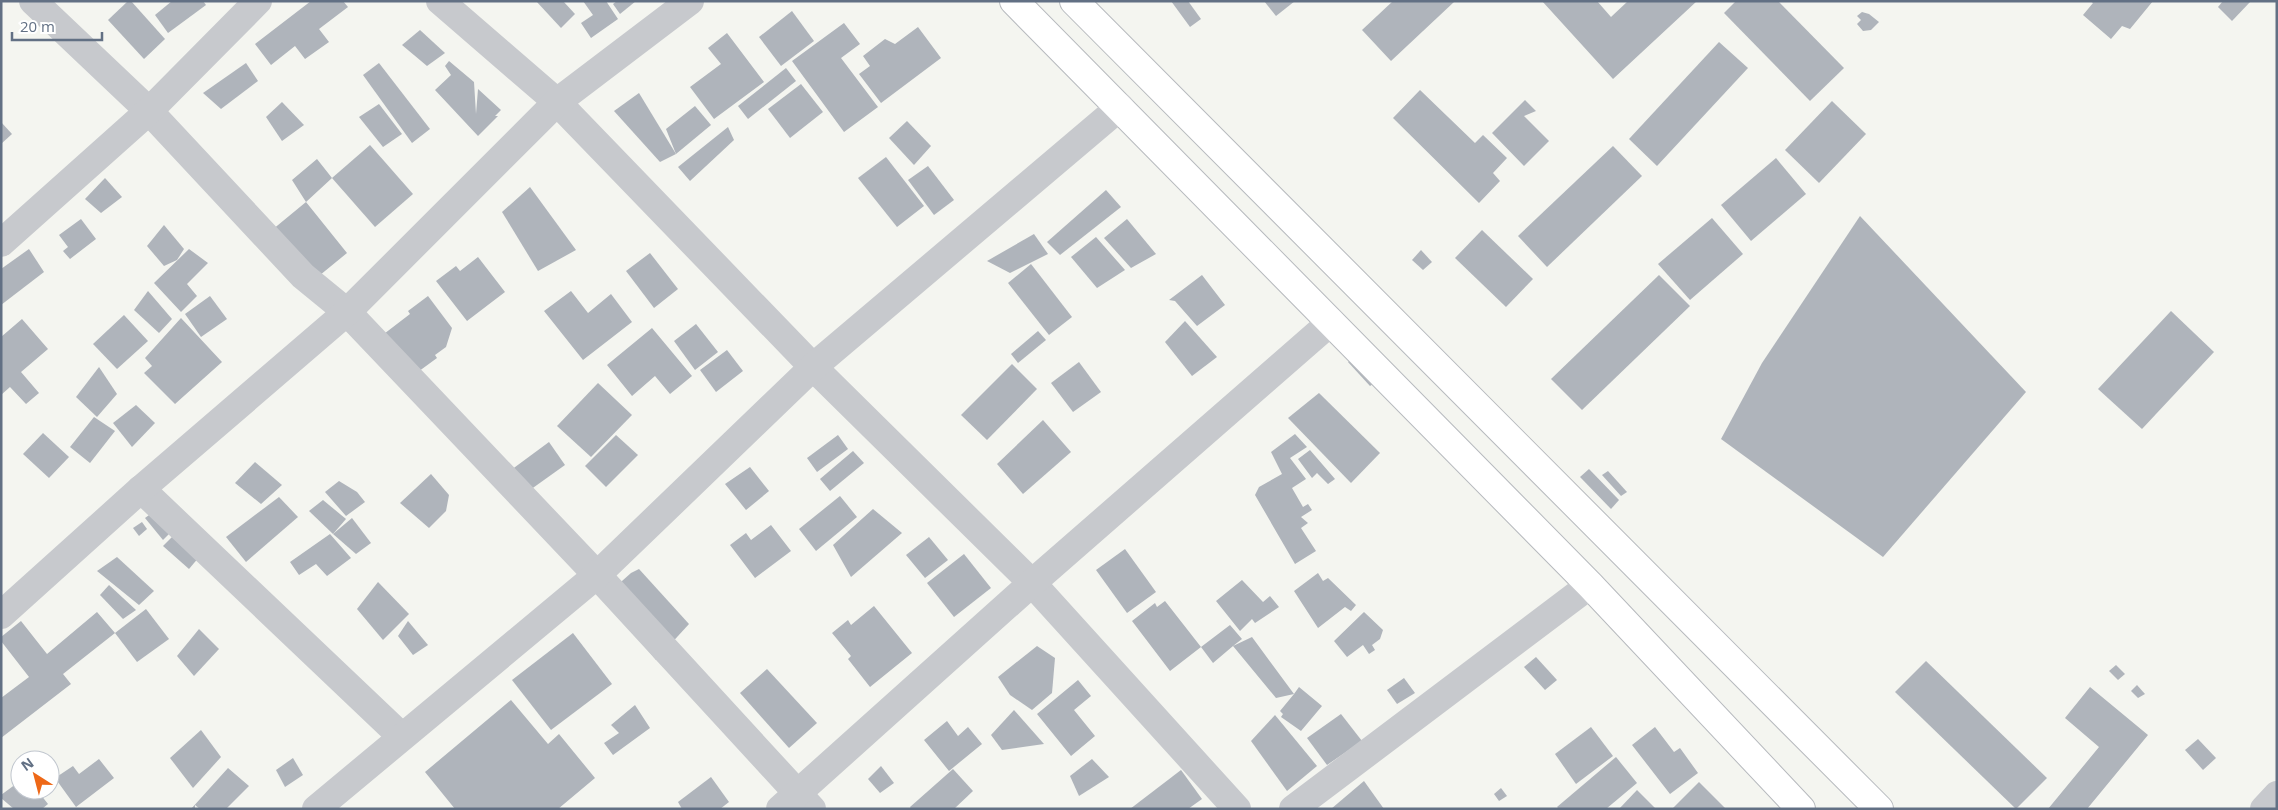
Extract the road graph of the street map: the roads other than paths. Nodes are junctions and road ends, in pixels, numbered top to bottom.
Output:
1 (33, 1) edge
2 (258, 1) edge
3 (440, 1) edge
4 (690, 1) edge
5 (1014, 1) edge
6 (1074, 1) edge
7 (557, 102) junction
8 (1120, 108) junction
9 (148, 111) junction
10 (1, 243) edge
11 (347, 312) junction
12 (1331, 322) junction
13 (813, 368) junction
14 (141, 490) junction
15 (596, 575) junction
16 (1032, 583) junction
17 (1590, 585) junction
18 (1, 615) edge
19 (401, 736) junction
20 (2277, 795) edge
21 (796, 804) edge
22 (316, 809) edge
23 (1237, 809) edge
24 (1293, 809) edge
25 (1802, 809) edge
26 (1879, 809) edge
27 (2264, 809) edge

1 - 9 street
2 - 9 street
3 - 7 street
4 - 7 street
5 - 8 main road
6 - 26 main road
7 - 11 street
7 - 13 street
8 - 12 main road
8 - 13 street
9 - 10 street
9 - 11 street
11 - 14 street
11 - 15 street
12 - 16 street
12 - 17 main road
13 - 15 street
13 - 16 street
14 - 18 street
14 - 19 street
15 - 19 street
15 - 21 street
16 - 21 street
16 - 23 street
17 - 24 street
17 - 25 main road
19 - 22 street
20 - 27 street

